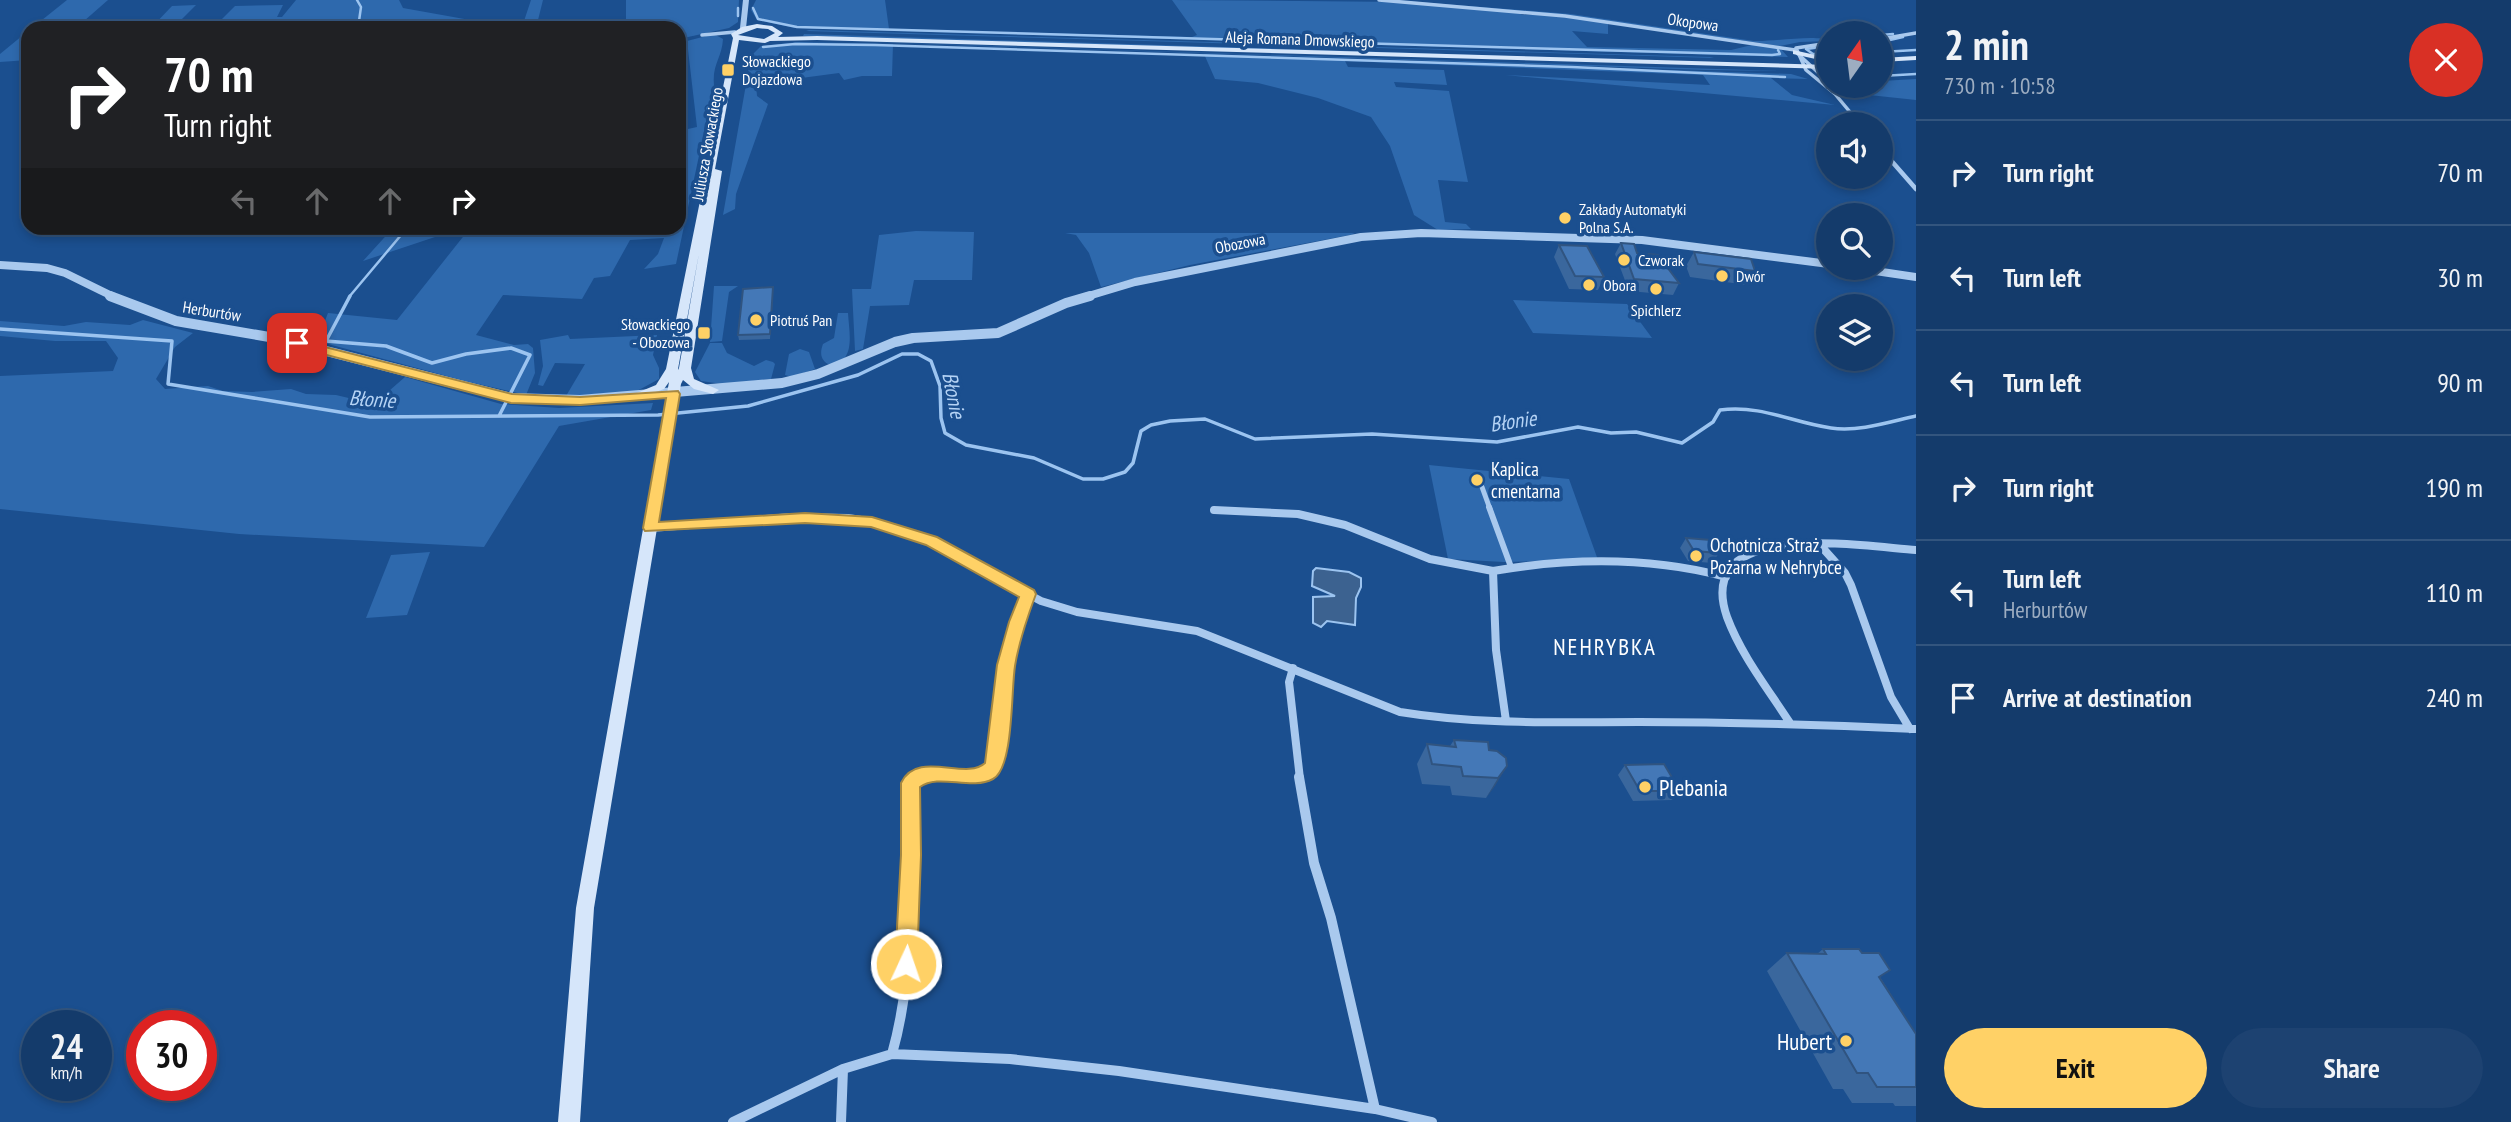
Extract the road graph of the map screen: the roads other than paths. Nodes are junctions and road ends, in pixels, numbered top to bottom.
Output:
1 (746, 0) edge
2 (1379, 0) edge
3 (744, 14) junction
4 (760, 26) junction
5 (743, 28) junction
6 (779, 30) junction
7 (1916, 33) edge
8 (702, 35) dead end
9 (735, 35) junction
10 (1894, 37) edge
11 (771, 39) junction
12 (758, 41) junction
13 (1816, 44) edge
14 (1796, 52) junction
15 (1916, 58) edge
16 (1816, 59) edge
17 (1894, 59) edge
18 (1816, 65) edge
19 (1916, 65) edge
20 (1894, 66) edge
21 (1807, 67) junction
22 (1816, 72) edge
23 (1816, 76) edge
24 (1837, 98) edge
25 (1850, 112) edge
26 (1893, 163) edge
27 (1916, 189) edge
28 (1816, 262) edge
29 (0, 265) edge
30 (1893, 274) edge
31 (1916, 277) edge
32 (685, 368) junction
33 (672, 369) junction
34 (713, 390) junction
35 (674, 394) junction
36 (633, 397) junction
37 (1482, 488) dead end
38 (1214, 510) dead end
39 (651, 528) junction
40 (1820, 545) junction
41 (1916, 550) edge
42 (1511, 567) junction
43 (1493, 570) junction
44 (1726, 577) junction
45 (1028, 594) junction
46 (1293, 668) junction
47 (1506, 721) junction
48 (1790, 723) junction
49 (1913, 729) edge
50 (892, 1054) junction
51 (843, 1069) junction
52 (1375, 1109) junction
53 (569, 1122) edge
54 (733, 1122) edge
55 (841, 1122) edge
56 (1432, 1122) edge

1 - 3 street
2 - 14 street, Okopowa
3 - 4 street
3 - 5 street
4 - 5 main road, Aleja Romana Dmowskiego
4 - 6 main road, Aleja Romana Dmowskiego
5 - 9 main road, Aleja Romana Dmowskiego
6 - 11 main road
6 - 21 main road, Aleja Romana Dmowskiego
7 - 10 street
8 - 9 street
9 - 12 main road
9 - 33 main road, Juliusza Słowackiego
11 - 12 main road, Aleja Romana Dmowskiego
11 - 21 main road, Aleja Romana Dmowskiego
12 - 32 main road, Juliusza Słowackiego
13 - 14 street
14 - 16 main road
14 - 21 street
14 - 21 street
15 - 17 main road
18 - 21 main road, Aleja Romana Dmowskiego
19 - 20 main road
21 - 22 street
21 - 23 street
24 - 25 street
26 - 27 street
28 - 34 street, Obozowa
29 - 36 street, Herburtów
30 - 31 street
32 - 34 main road
32 - 35 main road, Juliusza Słowackiego
33 - 35 main road, Juliusza Słowackiego
33 - 36 main road
34 - 35 street, Obozowa
35 - 36 street, Herburtów
35 - 39 main road
37 - 42 street
38 - 43 street
39 - 45 street
39 - 53 main road
40 - 41 street
40 - 44 street
40 - 49 street
42 - 43 street
42 - 44 street
43 - 47 street
44 - 48 street
45 - 46 street
45 - 50 street
46 - 47 street
46 - 52 street
47 - 48 street
48 - 49 street
50 - 51 street
50 - 52 street
51 - 54 street
51 - 55 street
52 - 56 street

